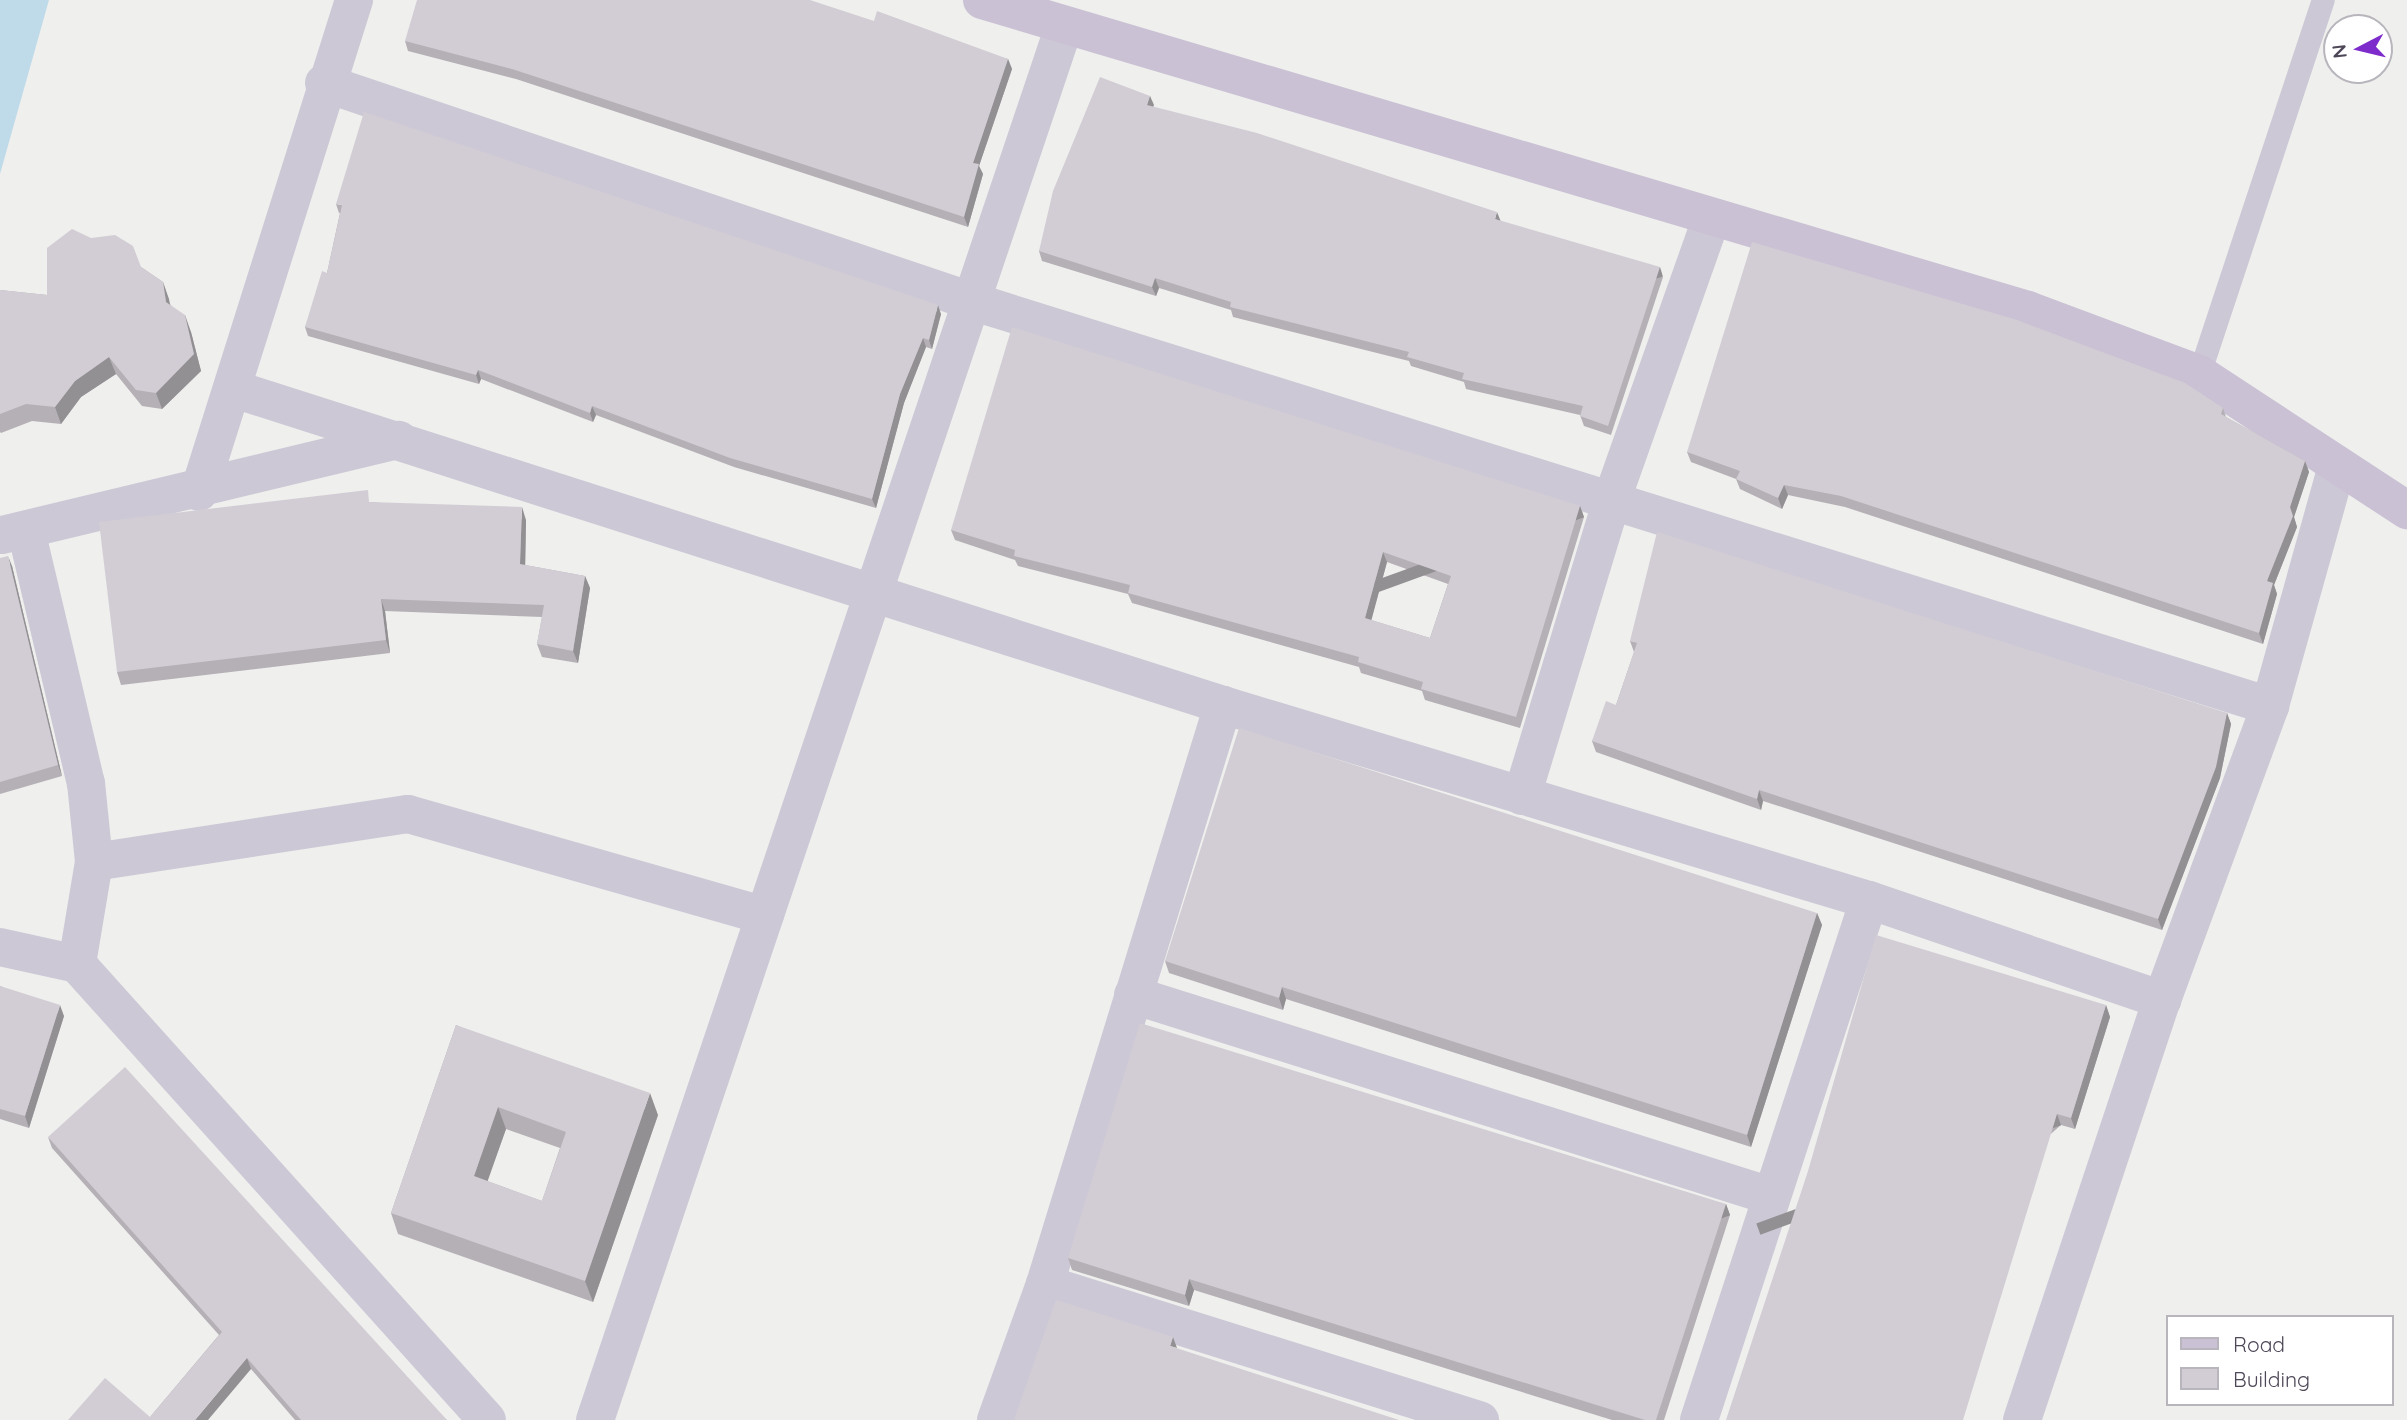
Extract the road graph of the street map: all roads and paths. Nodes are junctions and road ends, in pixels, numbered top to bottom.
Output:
1 (354, 0) edge
2 (982, 0) edge
3 (2323, 0) edge
4 (1064, 26) junction
5 (324, 83) junction
6 (1711, 220) junction
7 (971, 301) junction
8 (2199, 374) junction
9 (234, 389) junction
10 (399, 440) junction
11 (2336, 468) junction
12 (199, 492) junction
13 (1612, 499) junction
14 (2407, 510) edge
15 (13, 533) edge
16 (871, 593) junction
17 (1223, 705) junction
18 (2270, 706) junction
19 (1521, 796) junction
20 (94, 862) junction
21 (1869, 900) junction
22 (765, 916) junction
23 (0, 947) edge
24 (77, 964) junction
25 (1133, 995) junction
26 (2162, 1000) junction
27 (1771, 1196) junction
28 (1045, 1284) junction
29 (487, 1420) edge
30 (594, 1420) edge
31 (996, 1420) edge
32 (1480, 1420) edge
33 (1699, 1420) edge
34 (2022, 1420) edge

1 - 5 street
2 - 4 street
3 - 8 lane
4 - 6 street
4 - 7 street
5 - 7 street
5 - 9 street
6 - 8 street
6 - 13 street
7 - 13 street
7 - 16 street
8 - 11 street
9 - 10 street
9 - 12 street
10 - 12 street
10 - 16 street
11 - 14 street
11 - 18 street
12 - 15 street
13 - 18 street
13 - 19 street
15 - 20 street
16 - 17 street
16 - 22 street
17 - 19 street
17 - 25 street
18 - 26 street
19 - 21 street
20 - 22 street
20 - 24 street
21 - 26 street
21 - 27 street
22 - 30 street
23 - 24 street
24 - 29 street
25 - 27 street
25 - 28 street
26 - 34 street
27 - 33 street
28 - 31 street
28 - 32 street

